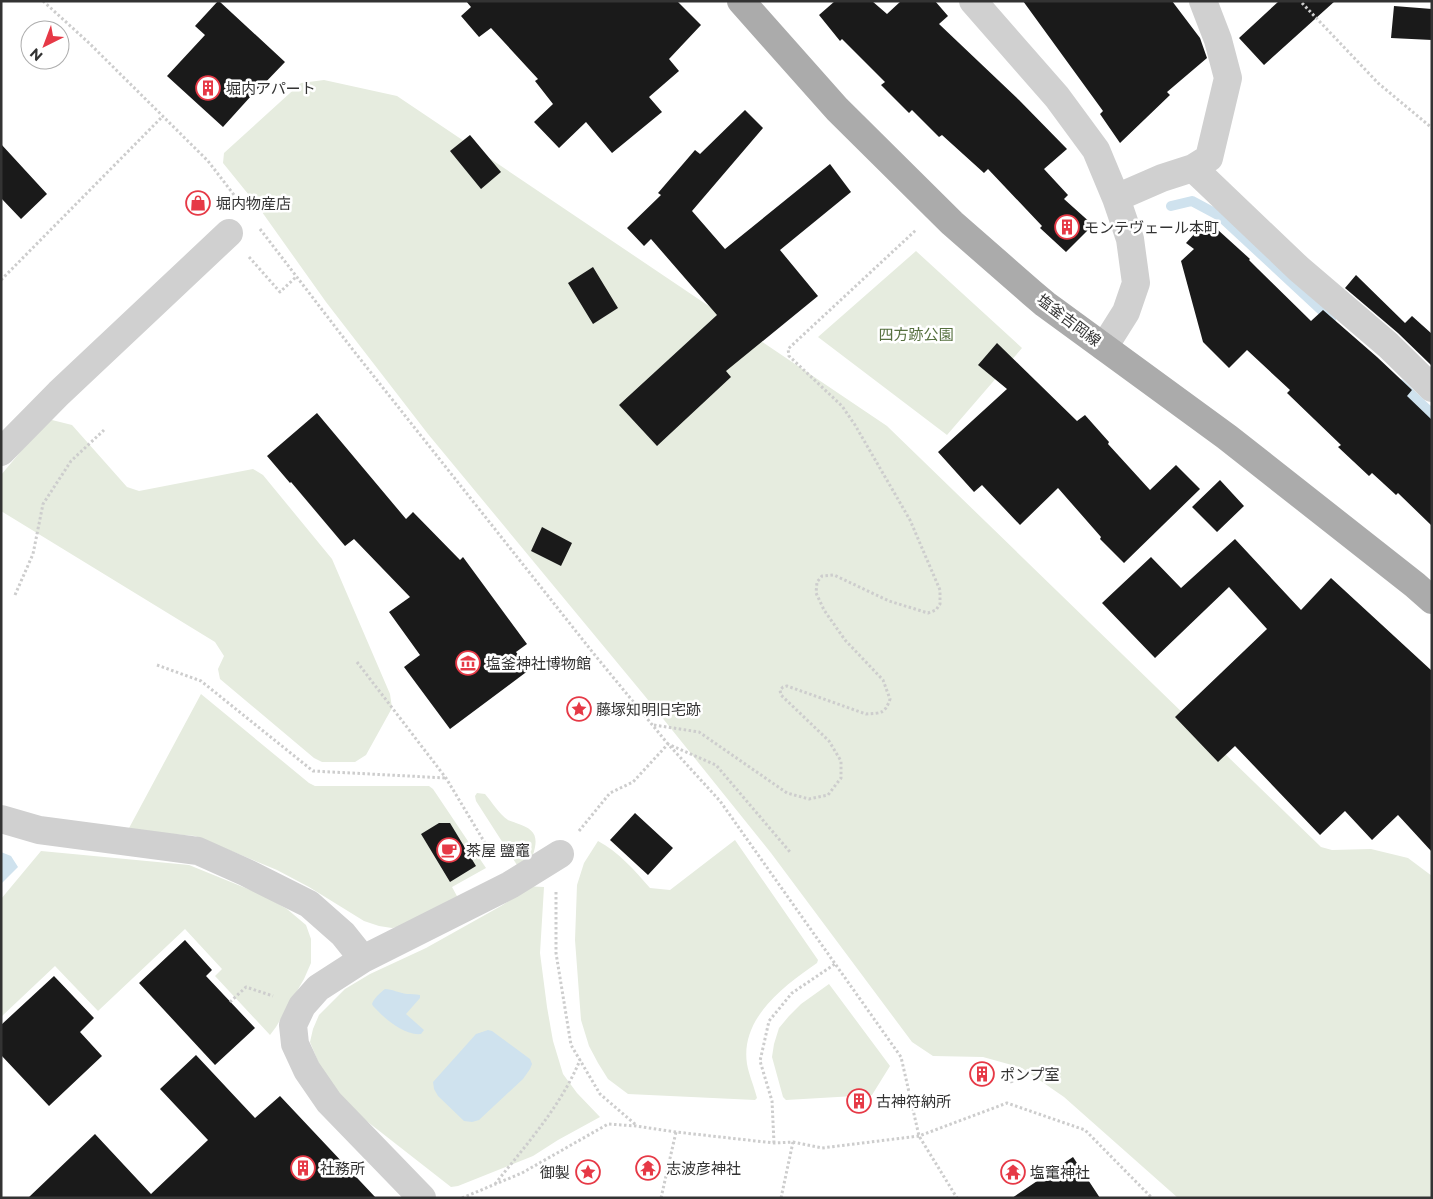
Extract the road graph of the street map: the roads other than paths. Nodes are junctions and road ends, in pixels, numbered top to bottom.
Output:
1 (741, 1) edge
2 (973, 1) edge
3 (1203, 1) edge
4 (1193, 168) junction
5 (1116, 198) junction
6 (229, 234) road end
7 (1104, 347) junction
8 (1432, 388) edge
9 (1, 452) edge
10 (1432, 600) edge
11 (1, 819) edge
12 (560, 854) road end
13 (363, 959) junction
14 (422, 1198) edge

1 - 7 main road, 塩釜吉岡線
2 - 5 street
3 - 4 street
4 - 5 street
4 - 8 street
5 - 7 street
6 - 9 street
7 - 10 main road, 塩釜吉岡線
11 - 13 street
12 - 13 street
13 - 14 street

